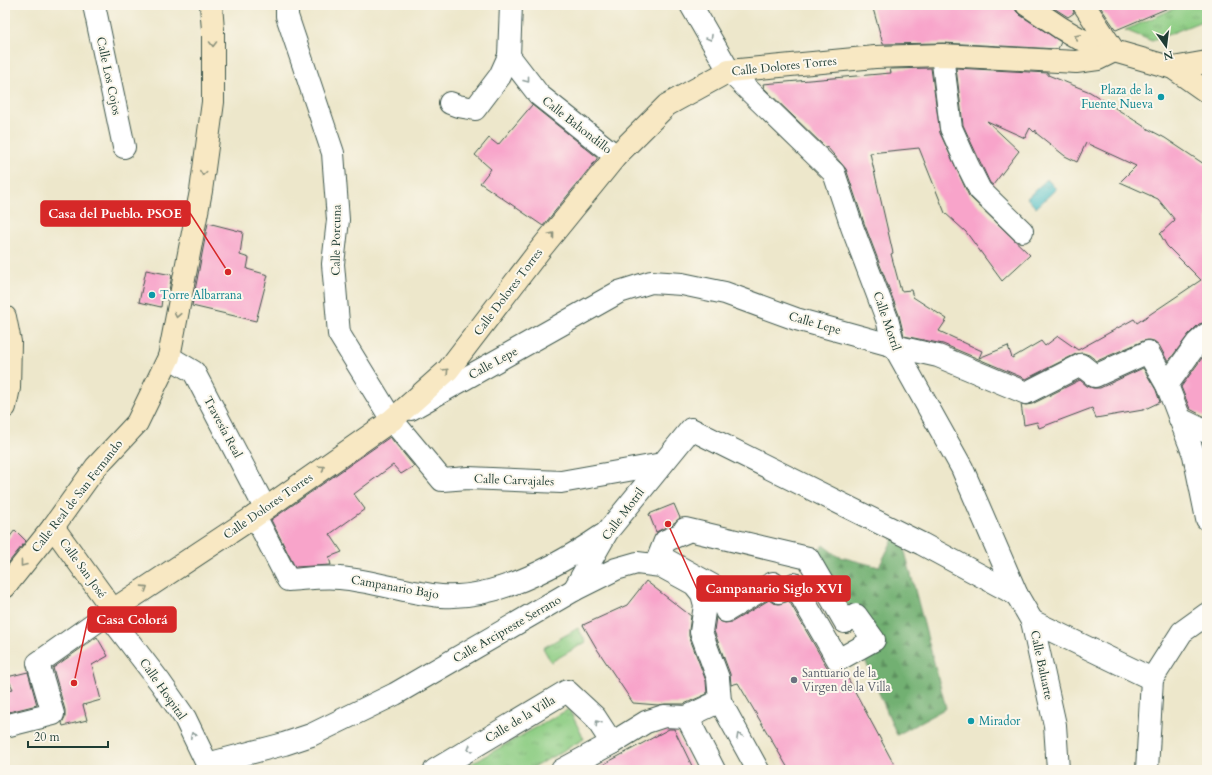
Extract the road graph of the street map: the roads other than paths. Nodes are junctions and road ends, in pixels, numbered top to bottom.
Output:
1 (94, 5) edge
2 (211, 5) edge
3 (287, 5) edge
4 (511, 5) edge
5 (691, 5) edge
6 (1027, 5) edge
7 (1084, 5) edge
8 (1114, 51) junction
9 (942, 55) junction
10 (509, 56) junction
11 (1207, 62) edge
12 (1173, 68) junction
13 (729, 70) junction
14 (1207, 92) edge
15 (450, 103) dead end
16 (124, 147) dead end
17 (616, 156) junction
18 (1022, 231) dead end
19 (5, 317) edge
20 (1207, 334) edge
21 (894, 346) junction
22 (170, 357) junction
23 (1167, 385) junction
24 (5, 407) edge
25 (1180, 418) junction
26 (392, 420) junction
27 (1207, 432) edge
28 (662, 464) junction
29 (260, 512) junction
30 (1207, 519) edge
31 (53, 527) junction
32 (607, 532) junction
33 (5, 587) edge
34 (574, 590) junction
35 (1016, 595) junction
36 (110, 612) junction
37 (1207, 614) edge
38 (1032, 621) junction
39 (838, 660) joint
40 (1152, 679) junction
41 (720, 701) junction
42 (687, 716) junction
43 (5, 726) edge
44 (612, 743) junction
45 (208, 767) edge
46 (565, 769) edge
47 (435, 770) edge
48 (714, 770) edge
49 (758, 770) edge
50 (1058, 770) edge
51 (1147, 770) edge

1 - 16 street, Calle Los Cojos
2 -> 22 street, Calle Real de San Fernando
3 - 26 street, Calle Porcuna
4 - 10 street
5 -> 13 street, Calle Motril
8 -> 6 street
7 - 8 street
8 - 9 street, Calle Dolores Torres
8 - 12 street
9 - 13 street, Calle Dolores Torres
9 - 18 street
10 - 15 street
10 -> 17 street, Calle Bahondillo
11 - 12 street
12 - 14 street
13 - 17 street, Calle Dolores Torres
13 - 21 street, Calle Motril
26 -> 17 street, Calle Dolores Torres
19 - 24 street
20 - 23 street
21 - 23 street, Calle Lepe
21 - 26 street, Calle Lepe
21 - 35 street, Calle Motril
22 - 29 street, Travesía Real
22 - 31 street, Calle Real de San Fernando
23 - 25 street
25 - 27 street
25 - 30 street
26 - 28 street, Calle Carvajales
29 -> 26 street, Calle Dolores Torres
28 - 32 street, Calle Motril
28 - 35 street, Calle Motril
29 - 32 street, Campanario Bajo
36 -> 29 street, Calle Dolores Torres
31 -> 33 street, Calle Real de San Fernando
31 - 36 street, Calle San José
32 - 34 street, Calle Motril
34 - 41 street, Calle Arcipreste Serrano
34 - 45 street, Calle Arcipreste Serrano
35 - 38 street, Calle Motril
36 - 43 street, Calle Dolores Torres
45 -> 36 street, Calle Hospital
37 - 40 street
38 - 40 street, Calle Baluarte
38 - 50 street, Calle Baluarte
39 - 39 street
40 - 51 street
41 - 42 street
49 -> 41 street
42 - 44 street
42 - 48 street
44 - 46 street
44 -> 47 street, Calle de la Villa

